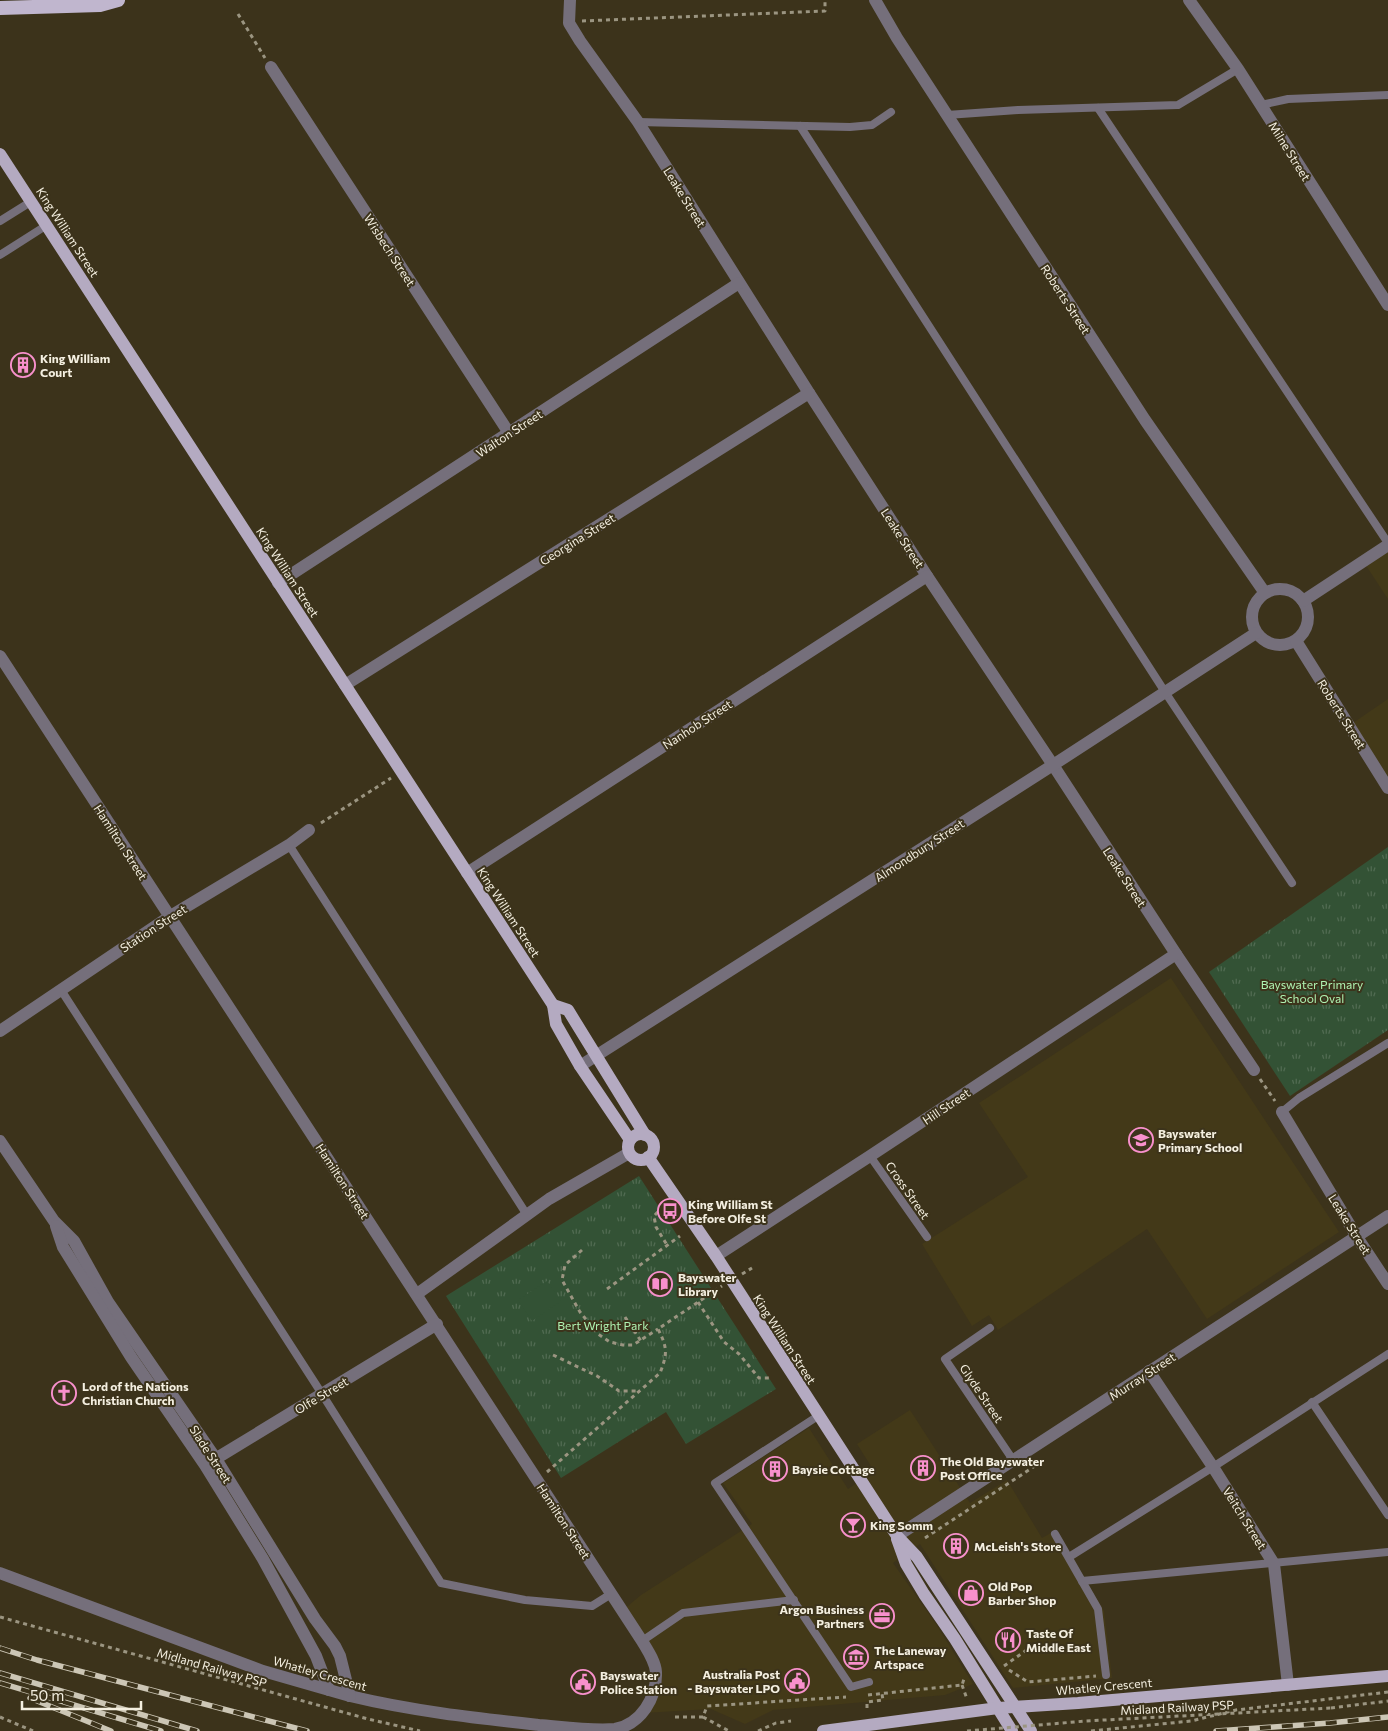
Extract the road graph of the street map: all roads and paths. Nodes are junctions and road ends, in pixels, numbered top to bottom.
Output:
1 (118, 0) edge
2 (570, 0) edge
3 (825, 0) edge
4 (875, 0) edge
5 (1189, 0) edge
6 (2, 9) edge
7 (238, 14) dead end
8 (569, 23) junction
9 (270, 67) joint
10 (1238, 69) junction
11 (1388, 94) edge
12 (1261, 105) junction
13 (1098, 108) junction
14 (891, 112) dead end
15 (947, 115) junction
16 (638, 122) junction
17 (800, 126) junction
18 (0, 154) edge
19 (32, 201) junction
20 (0, 221) edge
21 (47, 225) junction
22 (0, 255) edge
23 (739, 283) junction
24 (1388, 305) edge
25 (809, 393) junction
26 (509, 433) junction
27 (1388, 544) edge
28 (927, 576) junction
29 (278, 583) junction
30 (1265, 593) junction
31 (1303, 601) junction
32 (1256, 633) junction
33 (1296, 641) junction
34 (0, 656) edge
35 (344, 685) junction
36 (1165, 692) junction
37 (1053, 765) junction
38 (401, 771) junction
39 (1388, 788) edge
40 (310, 830) joint
41 (289, 845) junction
42 (467, 873) junction
43 (1292, 883) dead end
44 (169, 917) junction
45 (1176, 954) junction
46 (61, 990) junction
47 (553, 1005) junction
48 (0, 1031) edge
49 (1388, 1043) edge
50 (596, 1057) junction
51 (580, 1066) junction
52 (1254, 1070) joint
53 (1282, 1112) junction
54 (645, 1135) junction
55 (0, 1141) edge
56 (629, 1147) junction
57 (870, 1156) junction
58 (648, 1158) junction
59 (663, 1206) dead end
60 (527, 1214) junction
61 (1388, 1216) edge
62 (680, 1236) dead end
63 (927, 1237) dead end
64 (1357, 1237) junction
65 (667, 1245) junction
66 (582, 1250) dead end
67 (716, 1256) junction
68 (752, 1268) dead end
69 (731, 1280) junction
70 (1388, 1284) edge
71 (607, 1289) dead end
72 (417, 1294) junction
73 (698, 1302) junction
74 (625, 1317) dead end
75 (436, 1324) junction
76 (990, 1328) dead end
77 (658, 1329) junction
78 (641, 1341) junction
79 (1388, 1354) edge
80 (553, 1355) dead end
81 (1149, 1372) junction
82 (771, 1378) dead end
83 (641, 1390) junction
84 (322, 1394) junction
85 (1312, 1402) junction
86 (818, 1416) junction
87 (1013, 1460) junction
88 (210, 1462) junction
89 (1041, 1462) dead end
90 (1213, 1467) junction
91 (537, 1480) junction
92 (1388, 1516) edge
93 (1055, 1534) dead end
94 (897, 1536) junction
95 (925, 1538) dead end
96 (1388, 1552) edge
97 (1069, 1557) junction
98 (1274, 1564) junction
99 (0, 1573) edge
100 (1082, 1582) junction
101 (610, 1594) junction
102 (794, 1600) junction
103 (0, 1617) edge
104 (642, 1642) junction
105 (1028, 1649) dead end
106 (1106, 1675) joint
107 (1388, 1676) edge
108 (965, 1679) dead end
109 (869, 1682) dead end
110 (1288, 1685) junction
111 (329, 1690) junction
112 (1388, 1692) edge
113 (882, 1694) junction
114 (350, 1696) junction
115 (853, 1696) dead end
116 (863, 1696) dead end
117 (1388, 1701) edge
118 (1015, 1707) junction
119 (867, 1708) dead end
120 (998, 1708) junction
121 (643, 1713) joint
122 (675, 1717) dead end
123 (703, 1717) junction
124 (0, 1718) edge
125 (792, 1721) dead end
126 (33, 1731) edge
127 (420, 1731) edge
128 (729, 1731) edge
129 (758, 1731) edge
130 (823, 1731) edge
131 (968, 1731) edge
132 (1012, 1731) edge
133 (1031, 1731) edge
134 (1091, 1731) edge

1 - 6 highway
2 - 8 street
3 - 8 path
4 - 15 street, Roberts Street
5 - 10 street, Milne Street
7 - 9 path
8 - 16 street, Leake Street
9 - 26 street, Wisbech Street
10 - 12 street, Milne Street
10 - 13 lane
11 - 12 lane
12 - 24 street, Milne Street
13 - 15 lane
13 - 27 lane
14 - 17 lane
15 - 30 street, Roberts Street
16 - 17 lane
16 - 23 street, Leake Street
17 - 36 lane
18 - 19 main road, King William Street
19 - 20 lane
19 - 21 main road, King William Street
21 - 22 lane
21 - 29 main road, King William Street
23 - 25 street, Leake Street
23 - 26 street, Walton Street
25 - 28 street, Leake Street
25 - 35 street, Georgina Street
26 - 29 street, Walton Street
27 - 31 street
28 - 37 street, Leake Street
28 - 42 street, Nanhob Street
29 - 35 main road, King William Street
30 - 31 street
30 - 32 street
31 - 33 street
32 - 33 street
32 - 36 street, Almondbury Street
33 - 39 street, Roberts Street
34 - 44 street, Hamilton Street
35 - 38 main road, King William Street
36 - 37 street, Almondbury Street
36 - 43 lane
37 - 45 street, Leake Street
37 - 50 street, Almondbury Street
38 - 40 path
38 - 42 main road, King William Street
40 - 41 street, Station Street
41 - 44 street, Station Street
41 - 60 lane
42 - 47 main road, King William Street
44 - 46 street, Station Street
44 - 72 street, Hamilton Street
45 - 52 street, Leake Street
45 - 57 street, Hill Street
46 - 48 street, Station Street
46 - 84 lane
47 - 50 main road, King William Street
47 - 51 main road, King William Street
49 - 53 lane
50 - 51 street, Almondbury Street
50 - 54 main road, King William Street
51 - 56 main road, King William Street
52 - 53 path
53 - 64 street, Leake Street
54 - 56 main road
54 - 58 main road, King William Street
55 - 88 street, Slade Street
56 - 58 main road
56 - 60 street
57 - 63 lane, Cross Street
57 - 67 street, Hill Street
58 - 67 main road, King William Street
59 - 65 path
60 - 72 street
61 - 64 street, Murray Street
62 - 65 path
64 - 70 street, Leake Street
64 - 81 street, Murray Street
65 - 71 path
66 - 78 path
67 - 69 main road, King William Street
68 - 69 path
69 - 73 path
69 - 86 main road, King William Street
72 - 75 street, Hamilton Street
73 - 77 path
73 - 82 path
74 - 78 path
75 - 84 street, Olfe Street
75 - 91 street, Hamilton Street
76 - 87 lane, Glyde Street
77 - 78 path
77 - 83 path
79 - 85 lane
80 - 83 path
81 - 87 street, Murray Street
81 - 90 street, Veitch Street
83 - 91 path
84 - 88 street, Olfe Street
84 - 101 lane
85 - 90 lane
85 - 92 lane
86 - 94 main road, King William Street
86 - 102 lane
87 - 94 street, Murray Street
88 - 111 street, Slade Street
88 - 114 street, Slade Street
89 - 95 path
90 - 97 lane
90 - 98 street, Veitch Street
91 - 101 street, Hamilton Street
93 - 97 lane
94 - 118 main road, King William Street
94 - 120 main road, King William Street
96 - 98 lane
97 - 100 lane
98 - 100 lane
98 - 110 street, Veitch Street
99 - 111 street, Whatley Crescent
100 - 106 lane
101 - 104 street, Hamilton Street
102 - 104 lane
102 - 109 lane
103 - 127 path, Midland Railway PSP
104 - 121 street, Hamilton Street
105 - 106 path
107 - 110 main road, Whatley Crescent
108 - 113 path
110 - 118 main road, Whatley Crescent
111 - 114 street, Whatley Crescent
112 - 134 path
113 - 116 path
113 - 119 path
114 - 121 street, Whatley Crescent
115 - 123 path
117 - 131 path, Midland Railway PSP, bridge
118 - 120 main road, Whatley Crescent
118 - 133 main road, King William Street
120 - 130 main road, Whatley Crescent
120 - 132 main road, King William Street
122 - 123 path
123 - 128 path
124 - 126 path
125 - 129 path

